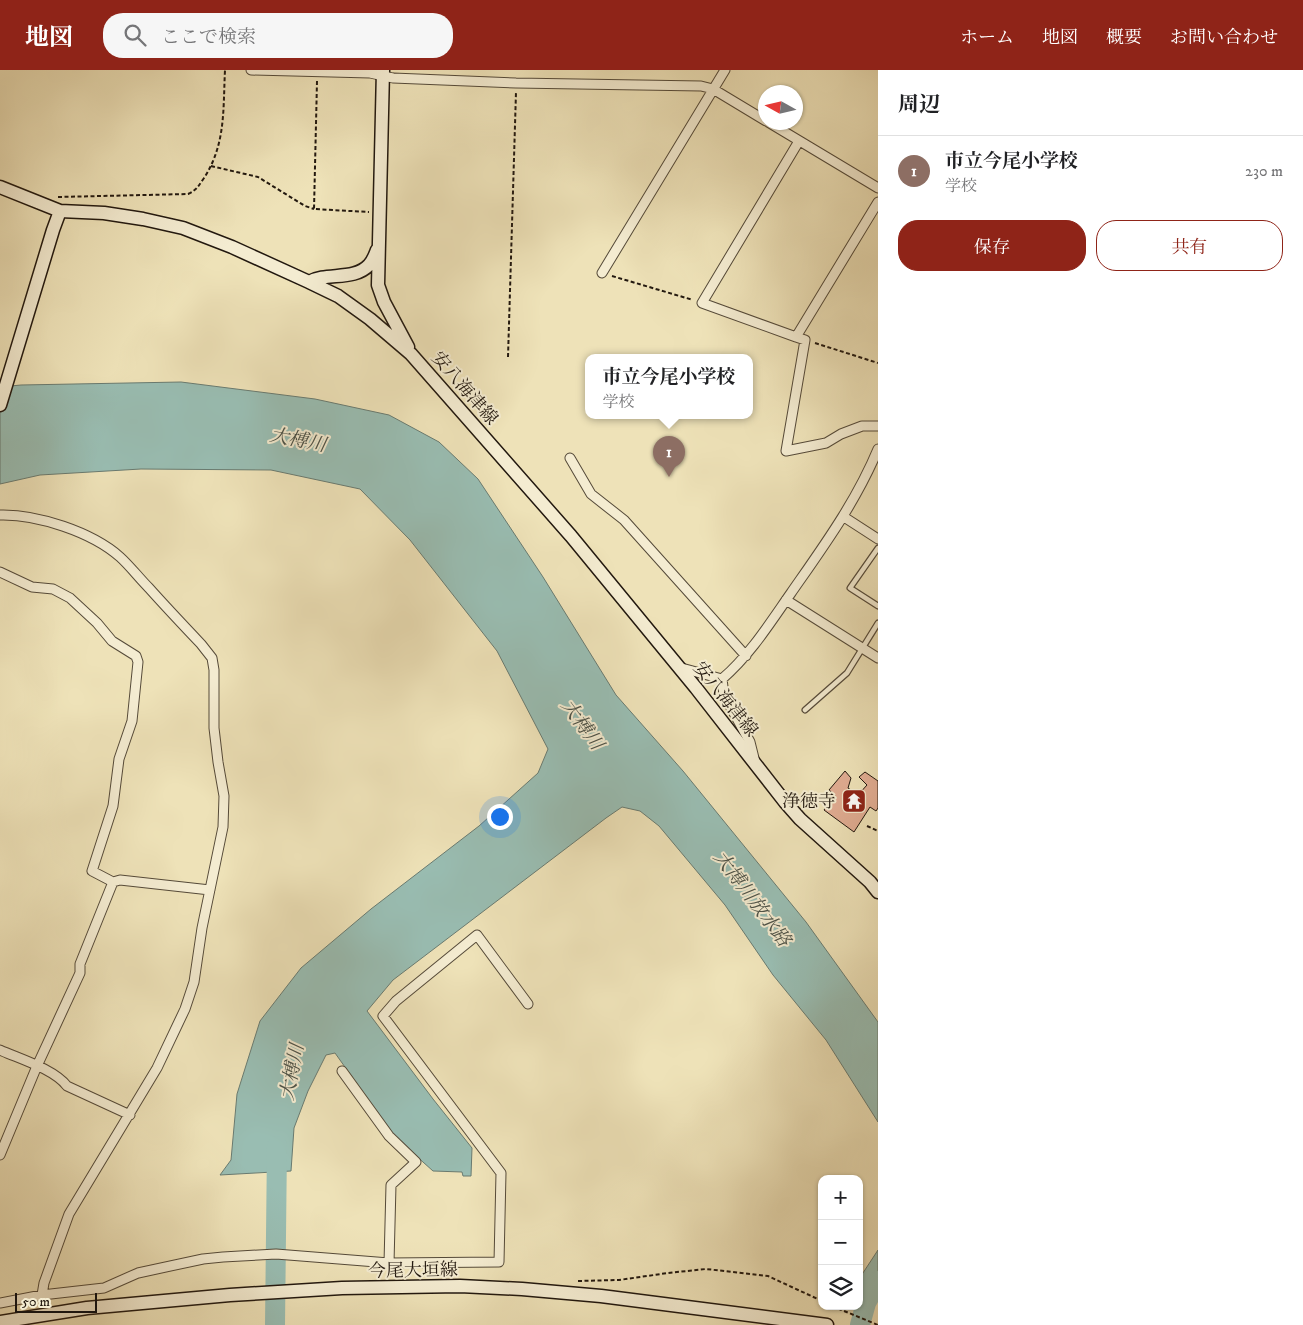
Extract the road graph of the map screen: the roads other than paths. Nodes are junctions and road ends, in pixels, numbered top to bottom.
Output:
1 (251, 70) edge
2 (725, 70) edge
3 (383, 73) edge
4 (714, 90) junction
5 (758, 117) edge
6 (780, 130) edge
7 (799, 141) junction
8 (0, 187) edge
9 (878, 188) edge
10 (878, 202) edge
11 (60, 211) junction
12 (378, 248) junction
13 (602, 273) road end
14 (309, 282) junction
15 (801, 339) junction
16 (411, 354) junction
17 (0, 405) edge
18 (878, 426) edge
19 (878, 449) edge
20 (570, 458) dead end
21 (0, 516) edge
22 (844, 517) junction
23 (878, 540) edge
24 (878, 548) edge
25 (0, 572) edge
26 (786, 600) junction
27 (878, 606) edge
28 (878, 623) edge
29 (863, 648) junction
30 (746, 656) junction
31 (878, 658) edge
32 (678, 667) junction
33 (722, 679) junction
34 (804, 710) dead end
35 (756, 765) junction
36 (113, 882) junction
37 (210, 890) junction
38 (878, 892) edge
39 (528, 1004) dead end
40 (0, 1050) edge
41 (37, 1066) junction
42 (342, 1071) dead end
43 (130, 1115) junction
44 (0, 1155) edge
45 (389, 1263) junction
46 (42, 1295) junction
47 (0, 1304) edge
48 (0, 1322) edge
49 (827, 1325) edge

1 - 3 street
2 - 4 street
3 - 4 street
3 - 12 main road
4 - 5 street
4 - 13 street
6 - 7 street
7 - 9 street
7 - 15 street
8 - 11 main road, 安八海津線
10 - 15 street
11 - 14 main road, 安八海津線
11 - 17 main road
12 - 14 main road
12 - 16 main road
14 - 16 main road, 安八海津線
15 - 18 street
16 - 32 main road, 安八海津線
19 - 22 street
20 - 30 street
21 - 37 street
22 - 23 street
22 - 26 street
24 - 27 lane
25 - 36 street
26 - 29 street
26 - 30 street
28 - 29 lane
29 - 31 street
29 - 34 lane
30 - 33 street
32 - 33 street
32 - 35 main road, 安八海津線
33 - 35 street
35 - 38 main road, 安八海津線
36 - 37 street
36 - 41 street
37 - 43 street
39 - 45 street
40 - 41 street
41 - 43 street
41 - 44 street
42 - 45 street
43 - 46 street
45 - 46 street
46 - 47 street
48 - 49 main road, 今尾大垣線

